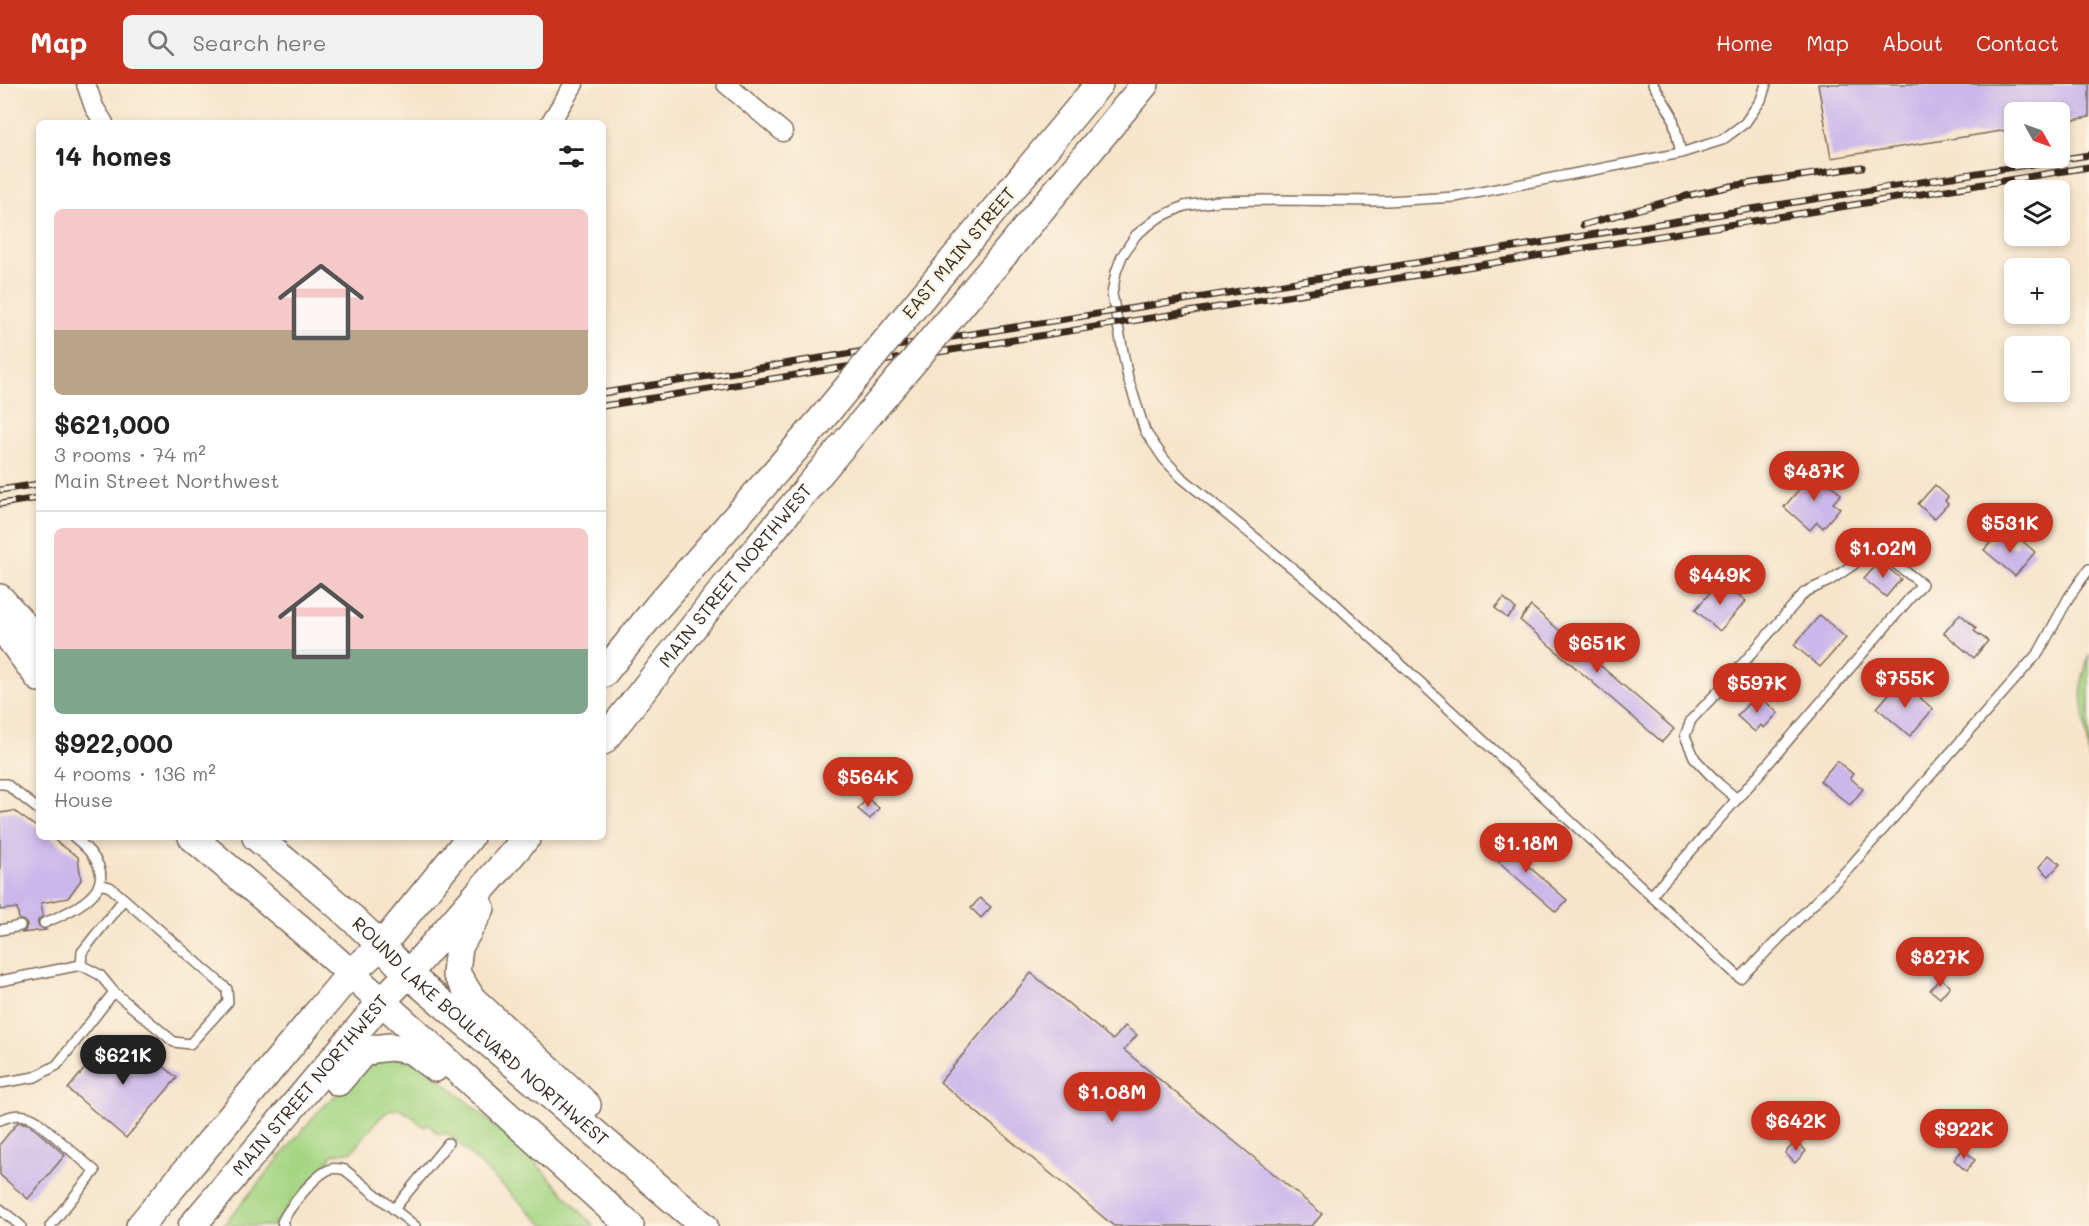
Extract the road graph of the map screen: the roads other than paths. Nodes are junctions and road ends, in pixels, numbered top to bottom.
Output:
1 (86, 84) edge
2 (574, 84) edge
3 (726, 84) edge
4 (1099, 84) edge
5 (1144, 84) edge
6 (1653, 84) edge
7 (1766, 84) edge
8 (102, 120) edge
9 (552, 120) edge
10 (783, 132) dead end
11 (1681, 153) junction
12 (870, 412) joint
13 (819, 422) joint
14 (2089, 569) edge
15 (0, 598) edge
16 (0, 622) edge
17 (36, 639) edge
18 (606, 670) edge
19 (36, 674) edge
20 (606, 737) edge
21 (0, 784) edge
22 (1737, 799) junction
23 (36, 808) edge
24 (78, 840) edge
25 (196, 840) edge
26 (260, 840) edge
27 (468, 840) edge
28 (524, 840) edge
29 (495, 873) junction
30 (99, 884) junction
31 (1651, 896) junction
32 (124, 899) junction
33 (44, 922) dead end
34 (20, 926) dead end
35 (0, 930) edge
36 (382, 945) junction
37 (81, 965) junction
38 (350, 974) junction
39 (408, 974) junction
40 (0, 981) edge
41 (114, 992) junction
42 (382, 1001) junction
43 (0, 1083) edge
44 (506, 1114) junction
45 (0, 1120) edge
46 (448, 1143) dead end
47 (638, 1169) junction
48 (0, 1209) edge
49 (394, 1209) junction
50 (410, 1224) edge
51 (21, 1226) edge
52 (50, 1226) edge
53 (140, 1226) edge
54 (192, 1226) edge
55 (284, 1226) edge
56 (630, 1226) edge
57 (704, 1226) edge

1 - 8 street
2 - 9 street
3 - 10 street
4 - 13 main road, EAST MAIN STREET, bridge
5 - 12 main road, EAST MAIN STREET, bridge
6 - 11 lane
7 - 11 lane
11 - 31 lane
12 - 20 main road, MAIN STREET NORTHWEST
13 - 18 main road, MAIN STREET NORTHWEST
14 - 31 lane
15 - 17 main road
16 - 19 main road
21 - 23 lane
22 - 22 lane
22 - 31 lane
24 - 30 lane
25 - 38 main road
26 - 36 main road, ROUND LAKE BOULEVARD NORTHWEST
27 - 36 main road
28 - 29 main road, MAIN STREET NORTHWEST
29 - 39 main road, MAIN STREET NORTHWEST
29 - 47 main road
30 - 32 lane
30 - 33 lane
32 - 37 lane
32 - 41 lane
34 - 35 lane
36 - 38 main road
36 - 39 main road, ROUND LAKE BOULEVARD NORTHWEST
37 - 40 lane
37 - 41 lane
38 - 42 main road
38 - 53 main road
39 - 42 main road, MAIN STREET NORTHWEST
39 - 47 main road, ROUND LAKE BOULEVARD NORTHWEST
41 - 43 lane
42 - 44 main road
42 - 54 main road, MAIN STREET NORTHWEST
44 - 54 main road
44 - 56 main road
45 - 52 lane
46 - 49 lane
47 - 57 main road, ROUND LAKE BOULEVARD NORTHWEST
48 - 51 lane
49 - 50 lane
49 - 55 lane

